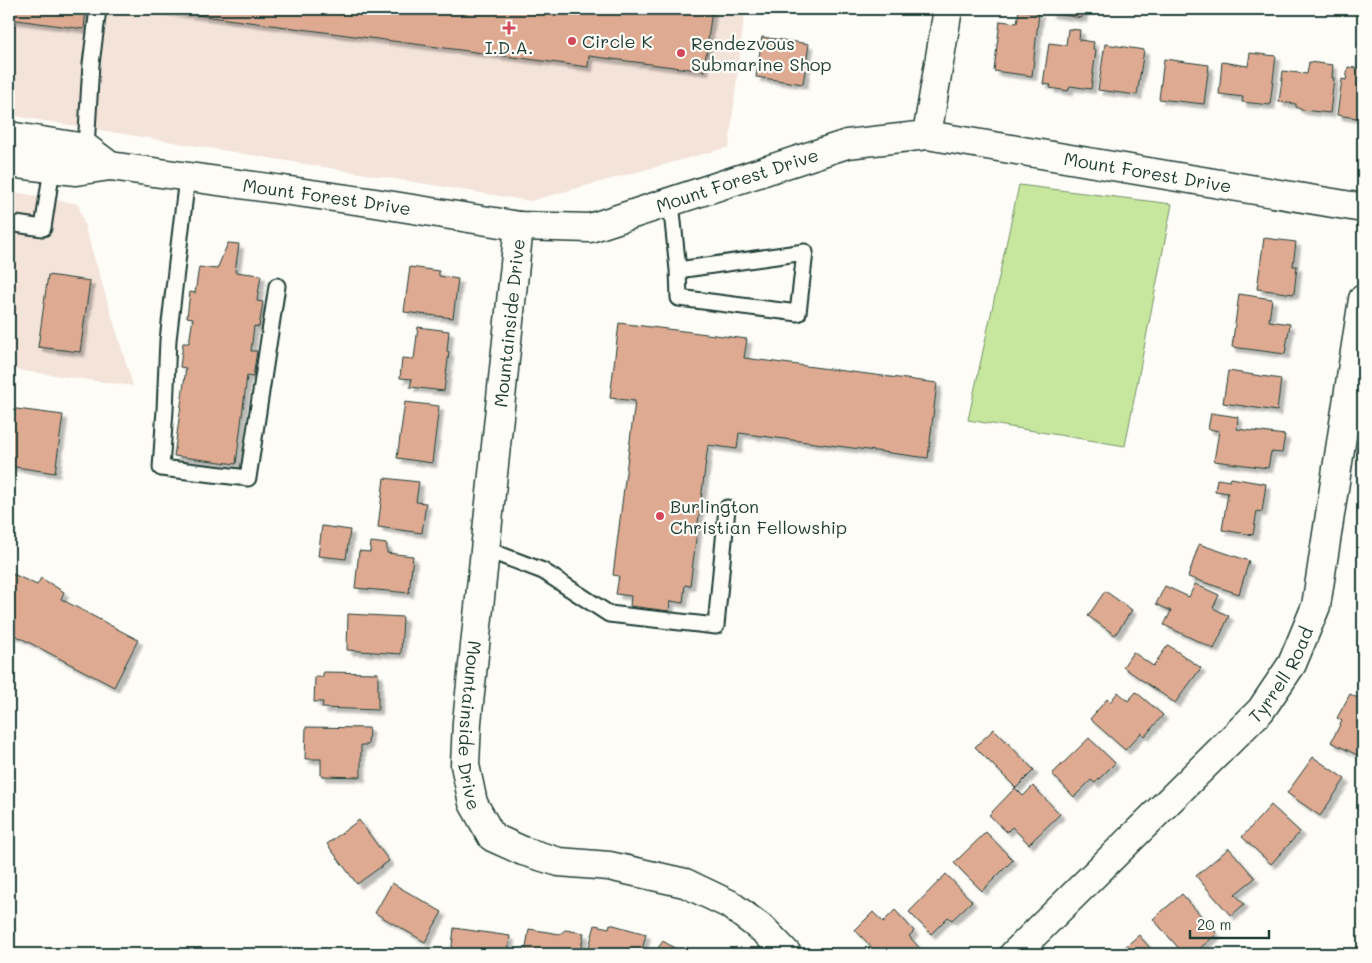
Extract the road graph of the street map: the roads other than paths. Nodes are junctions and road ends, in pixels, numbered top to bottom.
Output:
1 (98, 9) edge
2 (948, 9) edge
3 (927, 135) junction
4 (9, 136) edge
5 (86, 148) junction
6 (9, 163) edge
7 (110, 166) junction
8 (52, 168) junction
9 (187, 177) junction
10 (671, 202) junction
11 (1363, 208) edge
12 (9, 223) edge
13 (518, 226) junction
14 (9, 227) edge
15 (678, 270) junction
16 (277, 286) dead end
17 (1363, 299) edge
18 (727, 508) dead end
19 (485, 549) junction
20 (787, 954) edge
21 (1014, 954) edge

1 - 5 lane
2 - 3 street
3 - 10 street, Mount Forest Drive
3 - 11 street, Mount Forest Drive
4 - 5 street, Mount Forest Drive
5 - 7 street, Mount Forest Drive
6 - 8 street, Mount Forest Drive
7 - 8 street, Mount Forest Drive
7 - 9 street, Mount Forest Drive
8 - 12 lane
9 - 13 street, Mount Forest Drive
9 - 16 lane
10 - 13 street, Mount Forest Drive
10 - 15 lane
12 - 14 lane
13 - 19 street, Mountainside Drive
15 - 15 lane
17 - 21 street, Tyrrell Road
18 - 19 lane
19 - 20 street, Mountainside Drive

